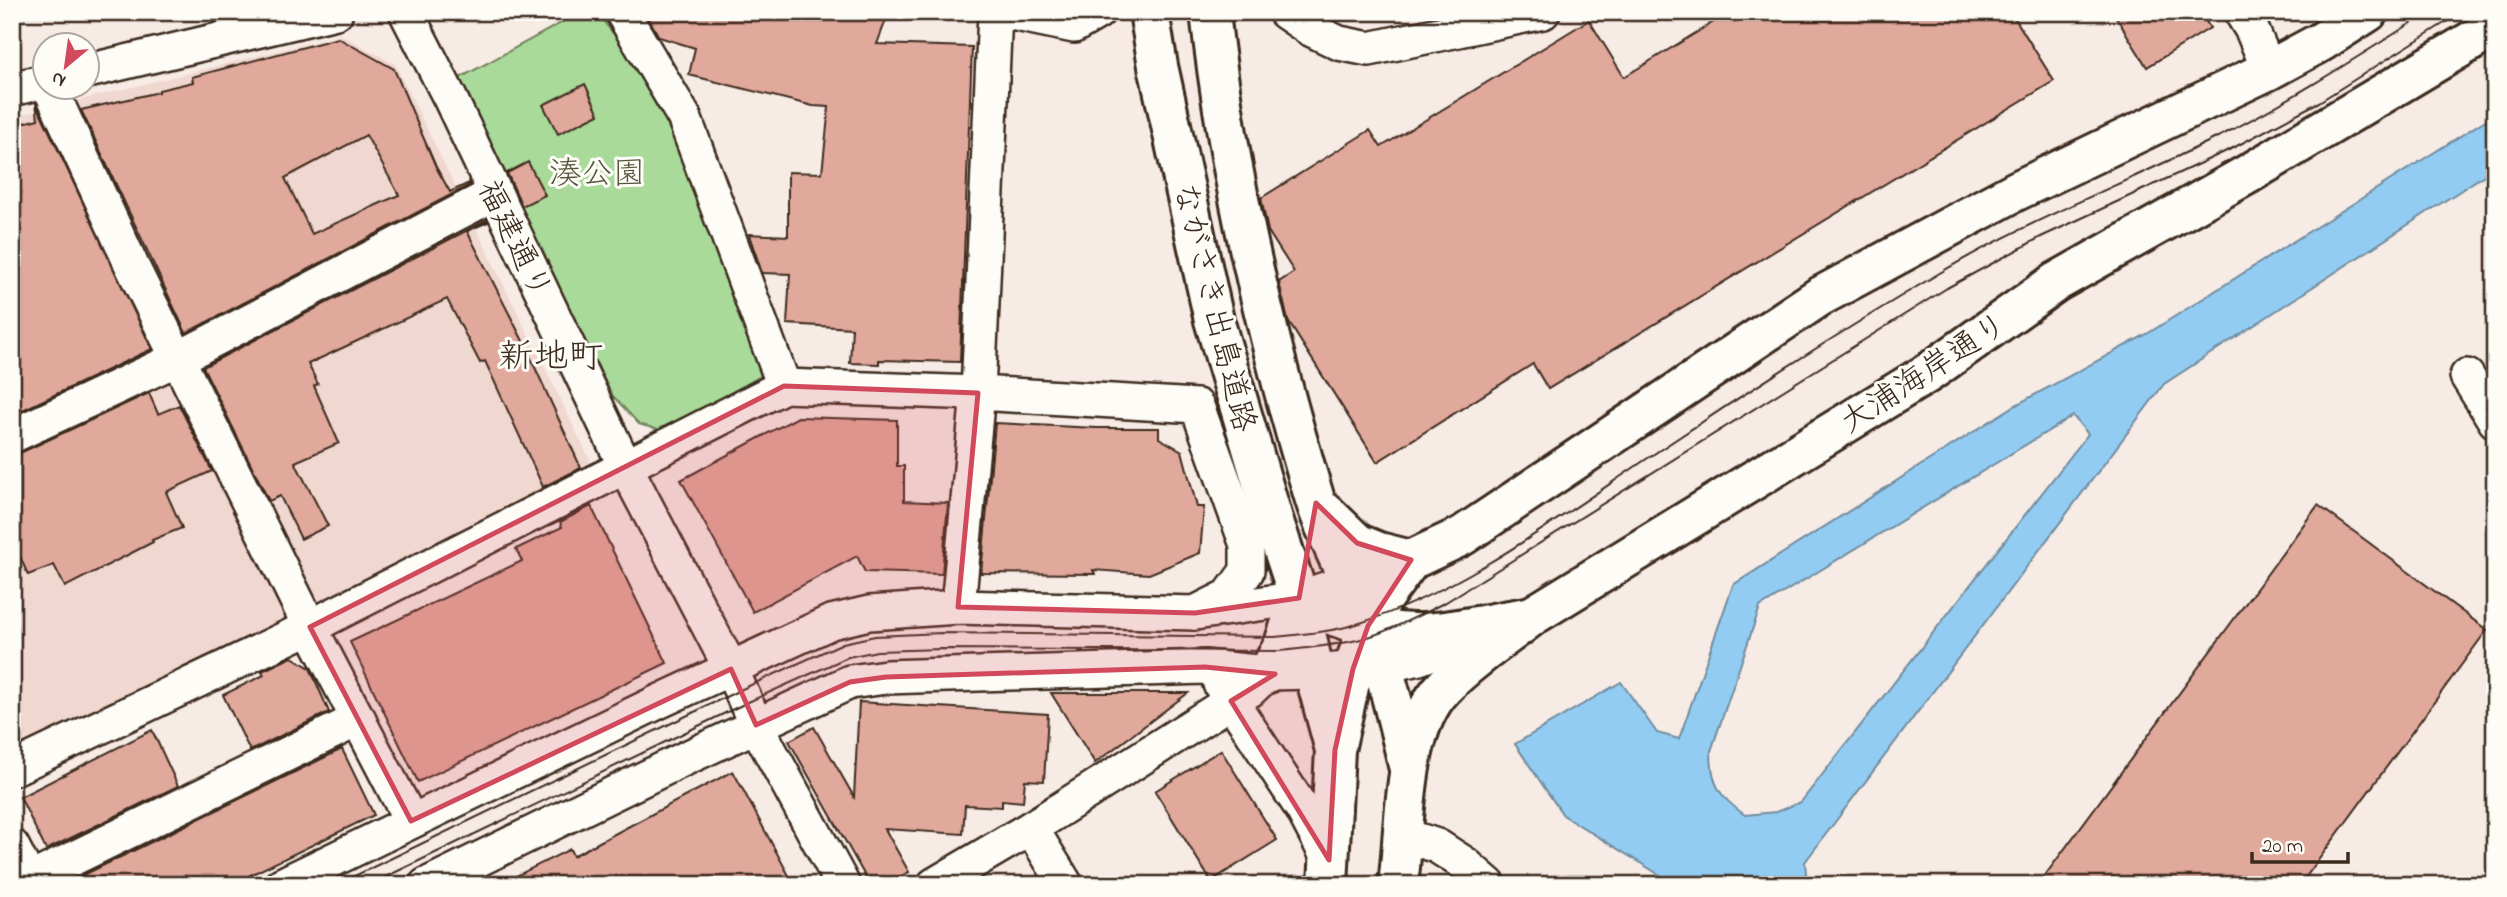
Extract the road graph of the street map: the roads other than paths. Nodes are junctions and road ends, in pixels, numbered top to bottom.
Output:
1 (336, 12) edge
2 (405, 12) edge
3 (622, 12) edge
4 (995, 12) edge
5 (1006, 12) edge
6 (1098, 12) edge
7 (1149, 12) edge
8 (1210, 12) edge
9 (1284, 12) edge
10 (1543, 12) edge
11 (2241, 12) edge
12 (2368, 12) edge
13 (2495, 26) edge
14 (102, 68) edge
15 (2269, 70) junction
16 (32, 84) edge
17 (12, 89) edge
18 (56, 102) edge
19 (494, 194) junction
20 (179, 358) junction
21 (2467, 376) dead end
22 (784, 386) junction
23 (978, 393) junction
24 (2495, 421) edge
25 (12, 436) edge
26 (625, 466) junction
27 (1316, 503) junction
28 (1410, 560) junction
29 (1350, 582) junction
30 (1299, 598) junction
31 (958, 607) junction
32 (1195, 613) junction
33 (1532, 616) junction
34 (1368, 626) junction
35 (310, 628) junction
36 (1205, 667) junction
37 (1367, 668) junction
38 (731, 669) junction
39 (1314, 672) junction
40 (1268, 673) junction
41 (1231, 701) junction
42 (359, 719) junction
43 (756, 725) junction
44 (1335, 750) junction
45 (12, 769) edge
46 (1410, 774) junction
47 (411, 821) junction
48 (1031, 828) junction
49 (1403, 835) junction
50 (12, 846) edge
51 (1328, 872) edge
52 (30, 882) edge
53 (284, 884) edge
54 (426, 885) edge
55 (843, 885) edge
56 (934, 885) edge
57 (1066, 885) edge
58 (1398, 885) edge
59 (1489, 885) edge

1 - 14 street
2 - 19 street, 福建通り
3 - 22 street
4 - 23 street
5 - 6 street
7 - 30 highway, ながさき出島道路
8 - 27 highway, ながさき出島道路
9 - 10 street
11 - 15 street
12 - 15 highway
13 - 33 highway, 大浦海岸通り
15 - 28 highway
16 - 17 street
18 - 20 street
19 - 20 street
19 - 26 street, 福建通り
20 - 25 street
20 - 35 street
21 - 24 street
22 - 23 street
22 - 26 street
23 - 31 street
23 - 32 street
26 - 35 street
26 - 38 street, 福建通り
27 - 28 highway
27 - 29 highway, ながさき出島道路
27 - 30 highway, ながさき出島道路
28 - 29 street
28 - 34 highway
29 - 30 street
29 - 34 highway, ながさき出島道路
30 - 32 street
30 - 34 highway
30 - 39 highway, ながさき出島道路
30 - 40 highway
31 - 32 street
31 - 38 street
33 - 34 highway
33 - 37 street
33 - 46 highway, 大浦海岸通り
34 - 37 highway, ながさき出島道路
35 - 42 street
35 - 45 street
36 - 40 street
36 - 41 street
36 - 43 street
37 - 39 street
37 - 44 highway
37 - 46 highway, ながさき出島道路
38 - 43 street, 福建通り
38 - 47 street
39 - 40 street
39 - 44 highway, ながさき出島道路
40 - 41 street
41 - 48 street
41 - 51 street
42 - 47 street
42 - 52 street
43 - 54 street
43 - 55 street, 福建通り
44 - 51 highway
46 - 49 highway, 大浦海岸通り
47 - 53 street
48 - 56 street
48 - 57 street
49 - 58 highway, 大浦海岸通り
49 - 59 street
50 - 52 street

